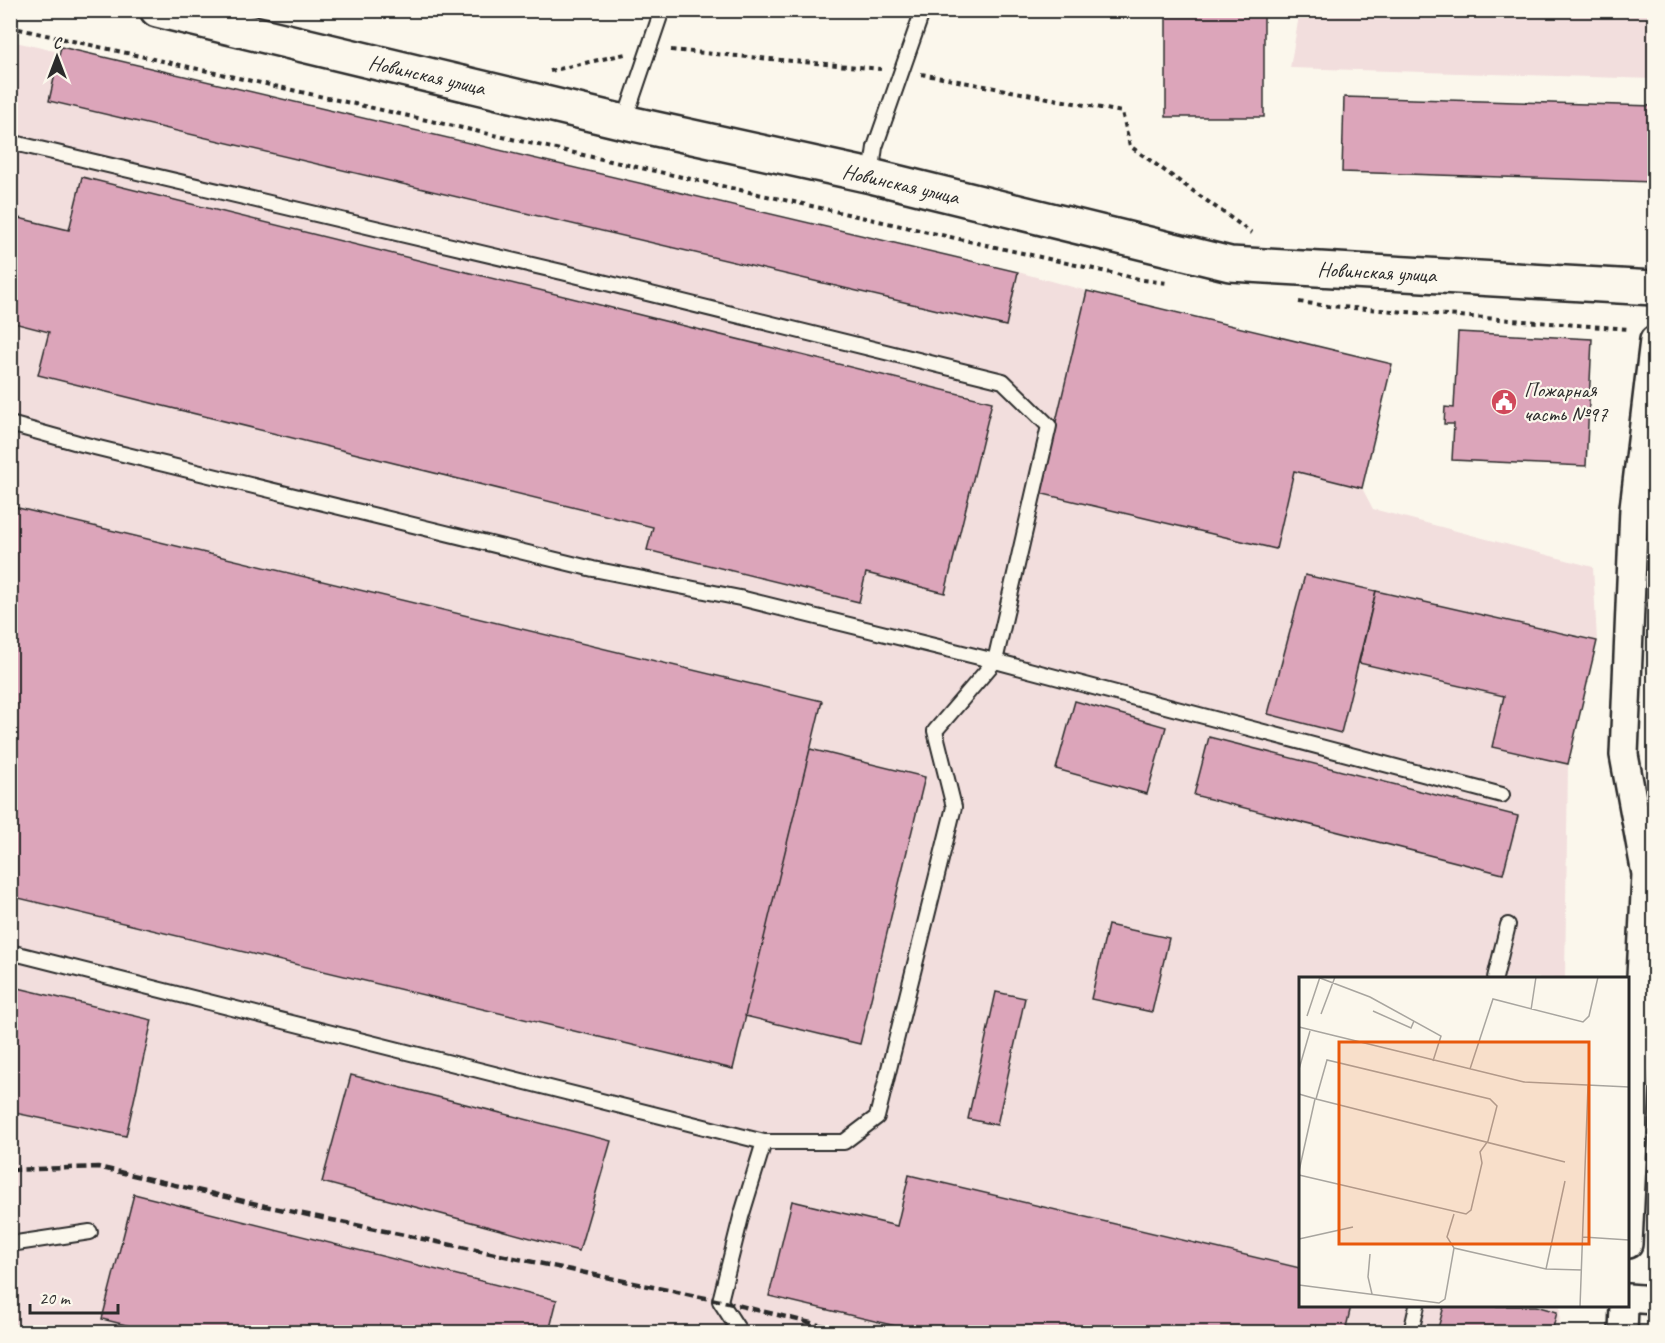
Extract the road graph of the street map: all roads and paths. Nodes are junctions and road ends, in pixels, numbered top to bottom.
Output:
1 (157, 10) edge
2 (662, 10) edge
3 (923, 10) edge
4 (649, 48) junction
5 (902, 71) junction
6 (541, 73) dead end
7 (624, 122) junction
8 (10, 142) edge
9 (871, 176) junction
10 (1259, 239) dead end
11 (1654, 288) edge
12 (1654, 340) edge
13 (10, 424) edge
14 (995, 661) junction
15 (1502, 795) dead end
16 (1508, 925) dead end
17 (10, 952) edge
18 (1495, 977) edge
19 (764, 1142) junction
20 (1629, 1223) edge
21 (90, 1232) dead end
22 (10, 1244) edge
23 (1629, 1298) edge
24 (1654, 1300) edge
25 (1417, 1307) edge
26 (1624, 1307) edge
27 (741, 1332) edge
28 (1411, 1332) edge
29 (1623, 1332) edge

1 - 7 main road, Новинская улица
2 - 4 lane
3 - 5 lane
4 - 5 path
4 - 6 path
4 - 7 lane
5 - 9 lane
5 - 10 path
7 - 9 main road, Новинская улица
8 - 14 lane
9 - 11 main road, Новинская улица
12 - 20 street
13 - 14 lane
14 - 15 lane
14 - 19 lane
16 - 18 lane
17 - 19 lane
19 - 27 lane
21 - 22 lane
23 - 24 street
25 - 28 lane
26 - 29 street

